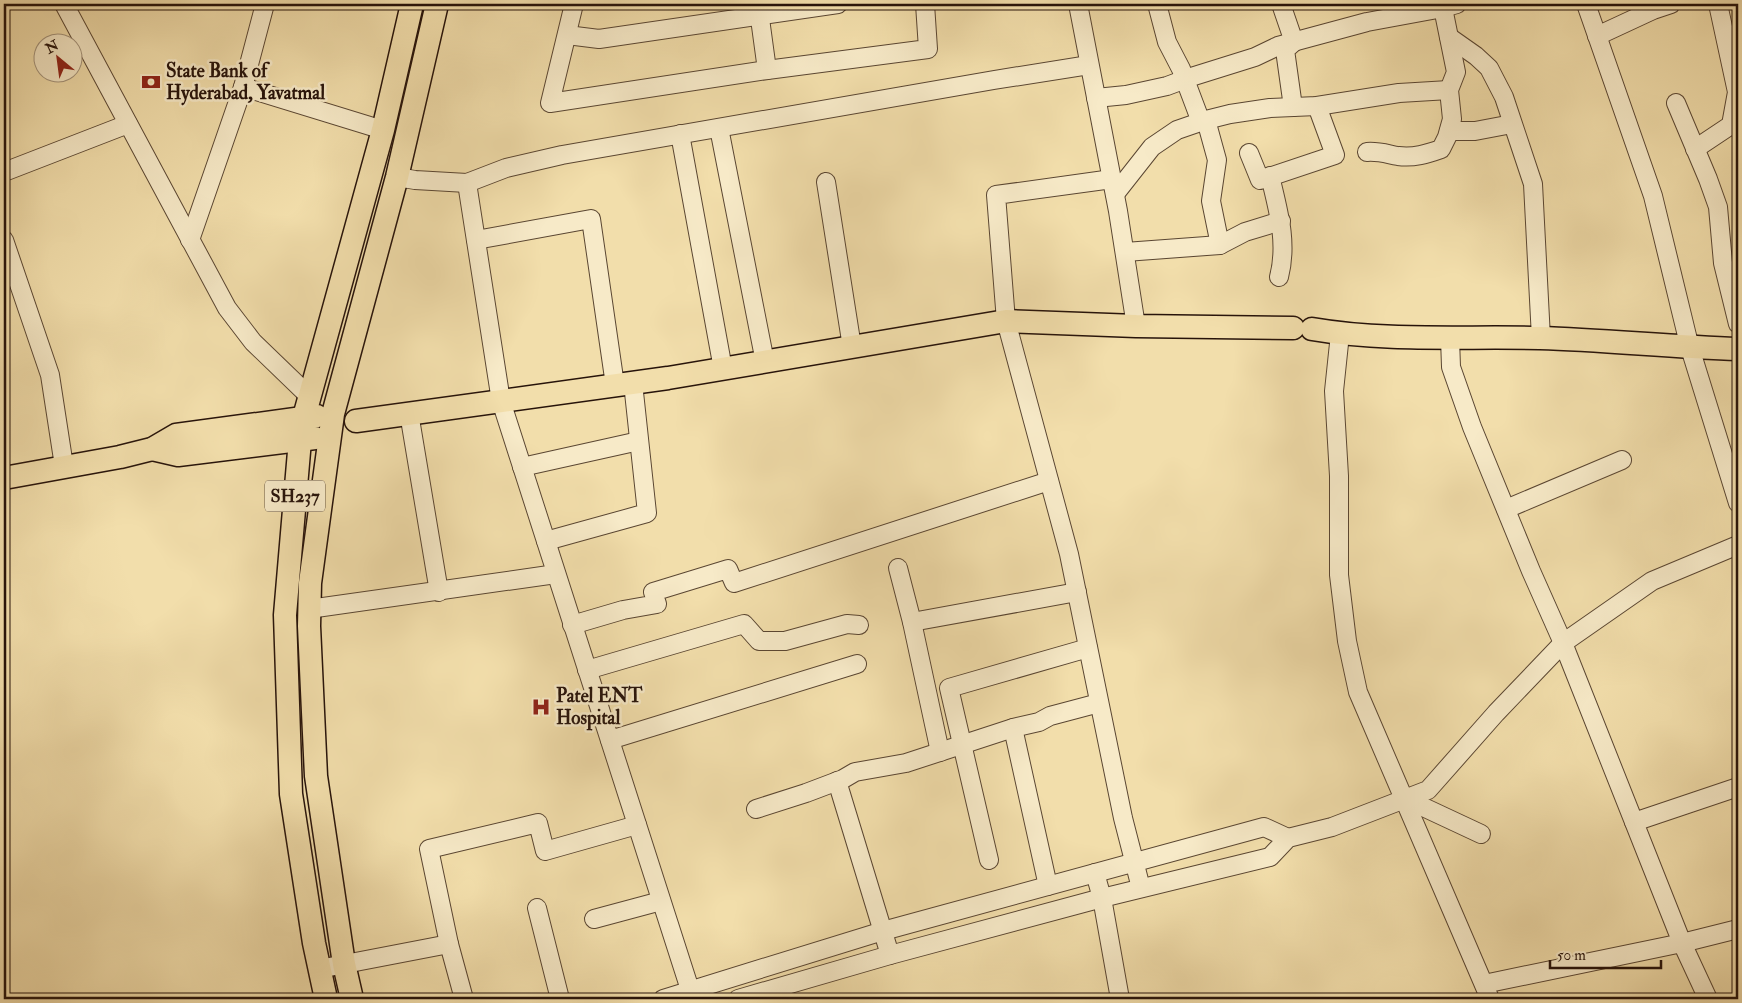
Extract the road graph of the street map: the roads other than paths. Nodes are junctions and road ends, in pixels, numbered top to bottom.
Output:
1 (64, 4) edge
2 (265, 4) edge
3 (412, 4) edge
4 (437, 4) edge
5 (574, 4) edge
6 (838, 4) edge
7 (925, 4) edge
8 (1078, 4) edge
9 (1157, 4) edge
10 (1281, 4) edge
11 (1586, 4) edge
12 (1671, 4) edge
13 (1718, 4) edge
14 (1450, 6) edge
15 (758, 9) edge
16 (1395, 10) edge
17 (567, 35) junction
18 (1597, 36) junction
19 (1449, 37) junction
20 (1294, 42) junction
21 (1089, 65) junction
22 (767, 70) junction
23 (1185, 80) junction
24 (243, 87) junction
25 (1449, 90) junction
26 (1096, 98) junction
27 (1676, 103) dead end
28 (1317, 106) junction
29 (1293, 107) junction
30 (1203, 121) junction
31 (128, 124) junction
32 (1512, 124) junction
33 (718, 128) junction
34 (383, 130) junction
35 (1449, 132) junction
36 (680, 134) junction
37 (1366, 152) dead end
38 (1249, 153) dead end
39 (1697, 153) junction
40 (4, 172) edge
41 (1270, 176) junction
42 (397, 177) junction
43 (826, 182) dead end
44 (466, 183) junction
45 (1113, 187) junction
46 (1281, 221) junction
47 (4, 240) edge
48 (190, 240) junction
49 (476, 240) junction
50 (1220, 244) junction
51 (1125, 252) junction
52 (1280, 276) dead end
53 (1006, 321) junction
54 (1738, 324) edge
55 (1136, 326) junction
56 (1340, 334) junction
57 (1450, 338) junction
58 (1541, 338) junction
59 (852, 347) junction
60 (1690, 348) junction
61 (1738, 349) edge
62 (765, 362) junction
63 (723, 369) junction
64 (624, 384) junction
65 (500, 401) junction
66 (306, 407) junction
67 (409, 413) junction
68 (356, 421) joint
69 (331, 425) junction
70 (300, 440) junction
71 (639, 441) junction
72 (152, 449) junction
73 (1622, 460) dead end
74 (64, 466) junction
75 (522, 466) junction
76 (4, 478) edge
77 (1049, 481) junction
78 (1738, 503) edge
79 (1506, 509) junction
80 (546, 541) junction
81 (1738, 545) edge
82 (898, 568) dead end
83 (556, 574) junction
84 (439, 592) junction
85 (1077, 592) junction
86 (309, 609) junction
87 (912, 622) junction
88 (572, 625) junction
89 (859, 625) dead end
90 (1563, 644) junction
91 (1088, 648) junction
92 (856, 664) dead end
93 (587, 670) junction
94 (1100, 703) junction
95 (1013, 728) junction
96 (610, 740) junction
97 (962, 745) junction
98 (940, 752) junction
99 (837, 781) junction
100 (1738, 787) edge
101 (1404, 798) junction
102 (756, 809) dead end
103 (1634, 822) junction
104 (637, 825) junction
105 (1481, 834) dead end
106 (1292, 838) junction
107 (990, 860) dead end
108 (1134, 862) junction
109 (1095, 873) junction
110 (1048, 886) junction
111 (1141, 888) junction
112 (1102, 898) junction
113 (661, 901) junction
114 (537, 908) dead end
115 (594, 919) dead end
116 (1738, 929) edge
117 (883, 931) junction
118 (1682, 943) junction
119 (449, 944) junction
120 (890, 955) junction
121 (344, 964) junction
122 (319, 969) junction
123 (748, 974) junction
124 (715, 991) edge
125 (1487, 992) edge
126 (691, 995) edge
127 (747, 998) edge
128 (326, 999) edge
129 (352, 999) edge
130 (464, 999) edge
131 (560, 999) edge
132 (663, 999) edge
133 (1120, 999) edge
134 (1708, 999) edge

1 - 31 street
2 - 24 street
3 - 34 main road, SH237
4 - 42 main road, SH237
5 - 17 street
6 - 15 street
7 - 22 street
8 - 21 street
9 - 23 street
10 - 20 street
11 - 18 street
12 - 18 street
13 - 39 street
14 - 16 street
14 - 19 street
15 - 17 street
15 - 22 street
16 - 20 street
17 - 22 street
18 - 60 street
19 - 25 street
19 - 32 street
20 - 23 street
20 - 29 street
21 - 26 street
21 - 33 street
23 - 26 street
23 - 30 street
24 - 34 street
24 - 48 street
25 - 28 street
25 - 35 street
26 - 45 street
27 - 39 street
28 - 29 street
28 - 41 street
29 - 30 street
30 - 45 street
30 - 50 street
31 - 40 street
31 - 48 street
32 - 35 street
32 - 58 street
33 - 36 street
33 - 62 street
34 - 66 main road, SH237
35 - 37 street
36 - 44 street
36 - 63 street
38 - 41 street
39 - 54 street
41 - 46 street
42 - 44 street
42 - 69 main road, SH237
43 - 59 street
44 - 49 street
45 - 51 street
45 - 53 street
46 - 50 street
46 - 52 street
47 - 74 street
48 - 66 street
49 - 64 street
49 - 65 street
50 - 51 street
51 - 55 street
53 - 55 main road
53 - 59 main road
53 - 77 street
55 - 56 main road
56 - 57 main road
56 - 101 street
57 - 58 main road
57 - 79 street
58 - 60 main road
59 - 62 main road
60 - 61 main road
60 - 78 street
62 - 63 main road
63 - 64 main road
64 - 65 main road
64 - 71 street
65 - 67 main road
65 - 75 street
66 - 69 main road
66 - 70 main road, SH237
66 - 72 main road
67 - 68 main road
67 - 84 street
68 - 69 street
69 - 70 main road
69 - 86 main road, SH237
70 - 72 main road
70 - 122 main road, SH237
71 - 75 street
71 - 80 street
72 - 74 main road
73 - 79 street
74 - 76 main road
75 - 80 street
77 - 85 street
77 - 88 street
79 - 90 street
80 - 83 street
81 - 90 street
82 - 87 street
83 - 84 street
83 - 88 street
84 - 86 street
85 - 87 street
85 - 91 street
86 - 121 main road, SH237
87 - 98 street
88 - 93 street
89 - 93 street
90 - 101 street
90 - 103 street
91 - 94 street
91 - 97 street
92 - 96 street
93 - 96 street
94 - 95 street
94 - 108 street
95 - 97 street
95 - 110 street
96 - 104 street
97 - 98 street
97 - 107 street
98 - 99 street
99 - 102 street
99 - 117 street
100 - 103 street
101 - 105 street
101 - 106 street
101 - 125 street
103 - 118 street
104 - 113 street
104 - 119 street
106 - 108 street
106 - 111 street
108 - 109 street
108 - 111 street
109 - 110 street
109 - 112 street
110 - 117 street
111 - 112 street
112 - 120 street
112 - 133 street
113 - 115 street
113 - 126 street
114 - 131 street
116 - 118 street
117 - 120 street
117 - 123 street
118 - 125 street
118 - 134 street
119 - 121 street
119 - 130 street
120 - 127 street
121 - 122 street
121 - 129 main road, SH237
122 - 128 main road, SH237
123 - 124 street
123 - 127 street
124 - 126 street
126 - 132 street

